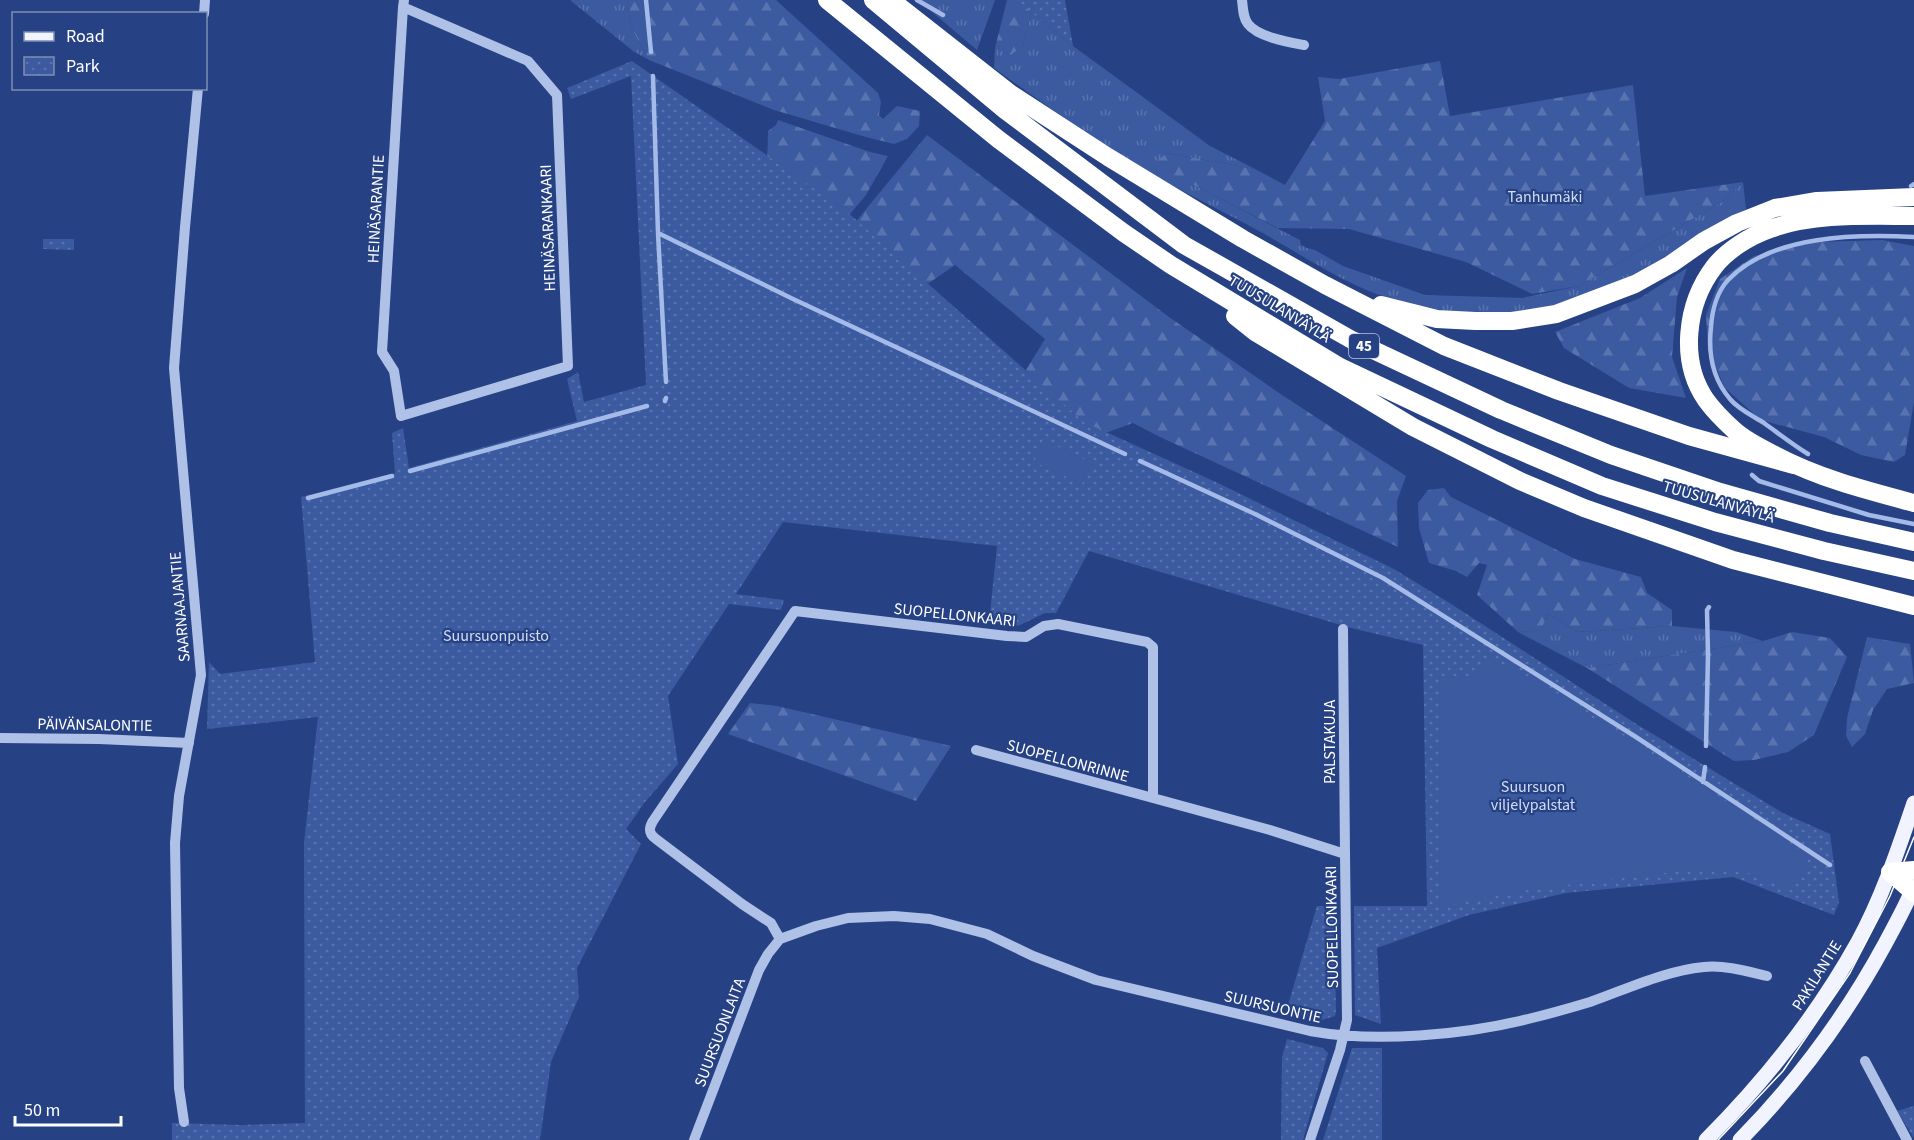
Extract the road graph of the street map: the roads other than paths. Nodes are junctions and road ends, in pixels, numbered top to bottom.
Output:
1 (827, 0) edge
2 (873, 0) edge
3 (891, 0) edge
4 (1242, 0) edge
5 (404, 4) edge
6 (1304, 45) dead end
7 (198, 90) edge
8 (1914, 197) edge
9 (1914, 216) edge
10 (1171, 265) junction
11 (1325, 285) junction
12 (401, 416) joint
13 (1794, 465) junction
14 (1914, 503) edge
15 (1914, 542) edge
16 (1914, 571) edge
17 (1914, 606) edge
18 (1343, 629) dead end
19 (0, 738) edge
20 (189, 743) junction
21 (976, 750) dead end
22 (1153, 798) junction
23 (1914, 803) edge
24 (1345, 854) junction
25 (1914, 870) edge
26 (1890, 872) junction
27 (1913, 891) edge
28 (780, 939) junction
29 (1767, 976) dead end
30 (1343, 1035) junction
31 (1865, 1061) dead end
32 (184, 1122) dead end
33 (693, 1140) edge
34 (1310, 1140) edge
35 (1706, 1140) edge
36 (1740, 1140) edge
37 (1907, 1140) edge

1 - 10 highway, TUUSULANVÄYLÄ / 45
2 - 15 highway, TUUSULANVÄYLÄ / 45
3 - 11 highway
4 - 6 street
5 - 12 street, HEINÄSARANTIE
5 - 12 street, HEINÄSARANKAARI
7 - 20 street, SAARNAAJANTIE
8 - 11 highway
9 - 13 highway
10 - 16 highway, TUUSULANVÄYLÄ / 45
10 - 17 highway
11 - 13 highway
13 - 14 highway
18 - 24 street, PALSTAKUJA
19 - 20 street, PÄIVÄNSALONTIE
20 - 32 street, SAARNAAJANTIE
21 - 22 street, SUOPELLONRINNE
22 - 24 street, SUOPELLONKAARI
22 - 28 street, SUOPELLONKAARI
23 - 26 main road, PAKILANTIE
24 - 30 street, SUOPELLONKAARI
25 - 26 highway
26 - 27 highway
26 - 35 main road, PAKILANTIE
27 - 36 main road
28 - 30 street, SUURSUONTIE
28 - 33 street, SUURSUONLAITA
29 - 30 street, SUURSUONTIE
30 - 34 street, SUOPELLONKAARI
31 - 37 street

